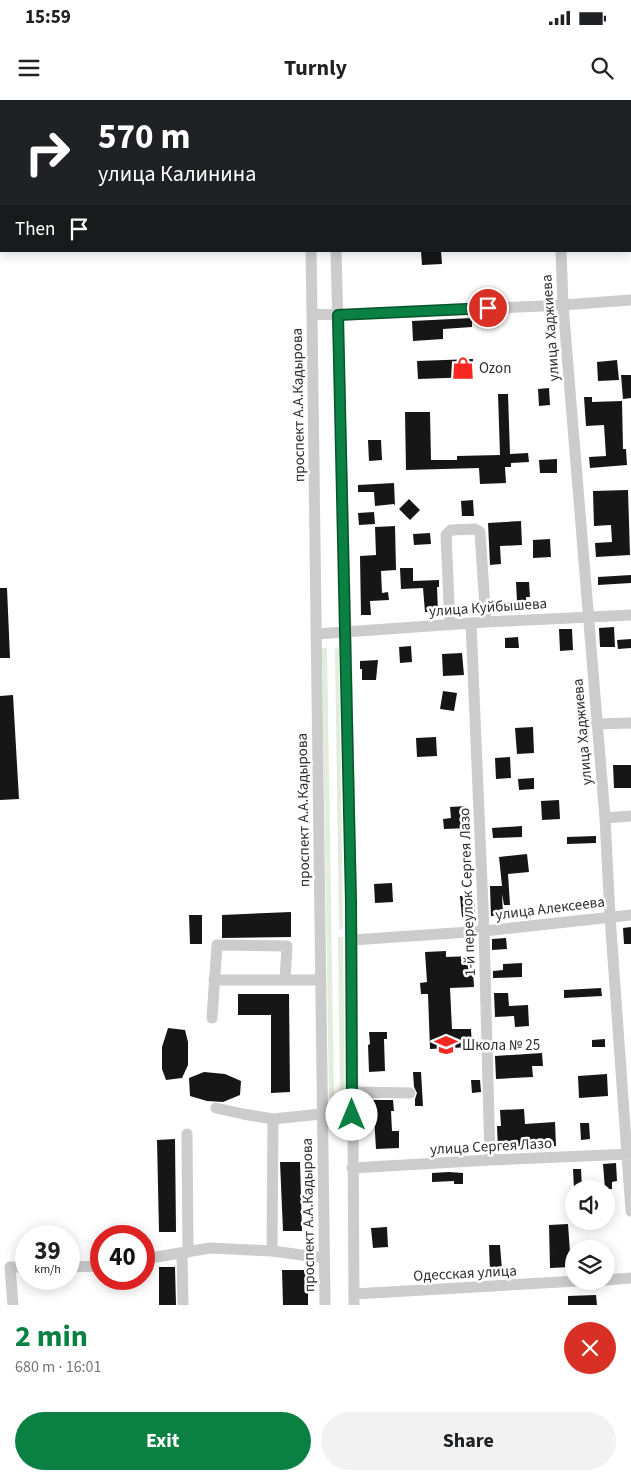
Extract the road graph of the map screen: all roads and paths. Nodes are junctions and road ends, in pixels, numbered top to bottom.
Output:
1 (311, 252) edge
2 (336, 252) edge
3 (560, 252) edge
4 (631, 300) edge
5 (563, 305) junction
6 (312, 314) junction
7 (338, 315) junction
8 (631, 615) edge
9 (587, 616) junction
10 (486, 622) junction
11 (471, 623) junction
12 (450, 625) junction
13 (346, 632) junction
14 (316, 634) junction
15 (596, 724) junction
16 (631, 724) edge
17 (631, 816) edge
18 (605, 818) junction
19 (631, 915) edge
20 (610, 916) junction
21 (484, 931) junction
22 (352, 940) junction
23 (214, 980) junction
24 (285, 980) junction
25 (320, 980) junction
26 (212, 1018) dead end
27 (618, 1035) junction
28 (631, 1035) edge
29 (352, 1092) junction
30 (410, 1093) dead end
31 (216, 1108) dead end
32 (321, 1114) junction
33 (352, 1115) junction
34 (274, 1119) junction
35 (187, 1134) dead end
36 (629, 1154) edge
37 (490, 1160) junction
38 (352, 1168) junction
39 (631, 1211) edge
40 (272, 1251) junction
41 (185, 1252) junction
42 (155, 1257) edge
43 (324, 1258) junction
44 (15, 1268) edge
45 (631, 1278) edge
46 (615, 1279) edge
47 (565, 1282) edge
48 (354, 1300) edge
49 (13, 1305) edge
50 (183, 1305) edge
51 (325, 1305) edge

1 - 6 street, проспект А.А.Кадырова
2 - 7 street
3 - 5 street, улица Хаджиева
4 - 5 street, проспект А.А.Кадырова
5 - 7 street, проспект А.А.Кадырова
5 - 9 street, улица Хаджиева
6 - 7 street, проспект А.А.Кадырова
6 - 14 street, проспект А.А.Кадырова
7 - 13 street
8 - 9 street, улица Куйбышева
9 - 10 street, улица Куйбышева
9 - 15 street, улица Хаджиева
10 - 11 street, улица Куйбышева
10 - 12 street
11 - 12 street, улица Куйбышева
11 - 21 street, 1-й переулок Сергея Лазо
12 - 13 street, улица Куйбышева
13 - 14 street, улица Куйбышева
13 - 22 street
14 - 25 street, проспект А.А.Кадырова
15 - 16 street
15 - 18 street, улица Хаджиева
17 - 18 street
18 - 20 street, улица Хаджиева
19 - 20 street, улица Алексеева
20 - 21 street, улица Алексеева
20 - 27 street, улица Хаджиева
21 - 22 street, улица Алексеева
21 - 37 street, 1-й переулок Сергея Лазо
22 - 29 street
23 - 24 street
23 - 24 street
23 - 26 street
24 - 25 street
25 - 32 street, проспект А.А.Кадырова
27 - 28 street
27 - 36 street, улица Хаджиева
29 - 30 street
29 - 33 street
31 - 34 street
32 - 33 street
32 - 34 street
32 - 43 street, проспект А.А.Кадырова
33 - 38 street
34 - 40 street
35 - 41 street
36 - 37 street, улица Сергея Лазо
36 - 39 street, улица Хаджиева
37 - 38 street, улица Сергея Лазо
38 - 48 street
40 - 41 street
40 - 43 street
41 - 42 street
41 - 50 street
43 - 51 street, проспект А.А.Кадырова
44 - 49 street
45 - 46 street
47 - 48 street, Одесская улица

